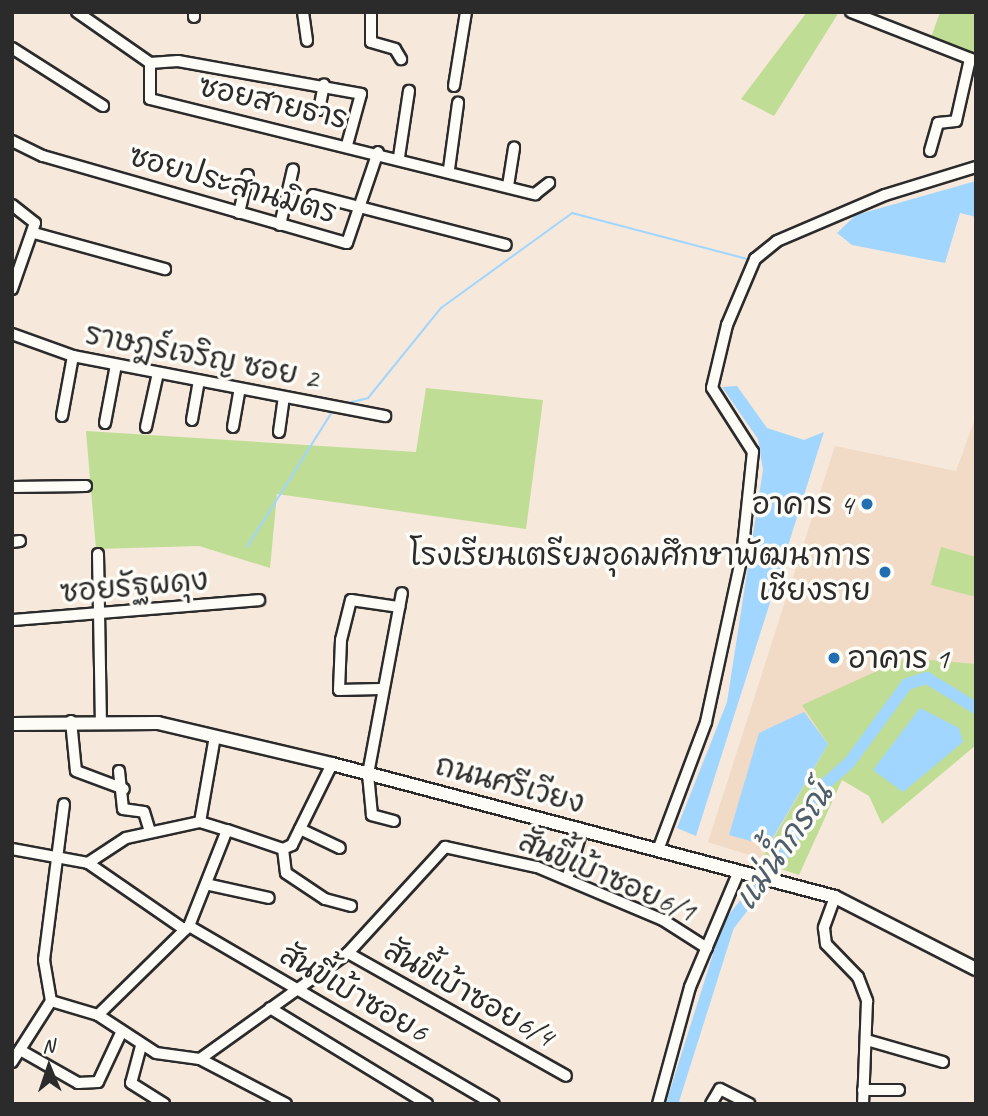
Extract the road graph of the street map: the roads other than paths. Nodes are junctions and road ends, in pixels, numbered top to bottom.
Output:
1 (76, 12) edge
2 (303, 12) edge
3 (371, 12) edge
4 (466, 12) edge
5 (851, 12) edge
6 (307, 41) dead end
7 (12, 48) edge
8 (401, 59) dead end
9 (973, 60) edge
10 (150, 63) junction
11 (324, 84) junction
12 (454, 86) dead end
13 (409, 91) dead end
14 (458, 103) dead end
15 (103, 106) dead end
16 (319, 110) dead end
17 (12, 141) edge
18 (348, 145) junction
19 (514, 147) dead end
20 (930, 150) dead end
21 (378, 152) junction
22 (399, 157) junction
23 (976, 167) edge
24 (293, 169) dead end
25 (449, 169) junction
26 (248, 175) dead end
27 (549, 183) dead end
28 (508, 186) junction
29 (313, 195) dead end
30 (12, 205) edge
31 (362, 208) junction
32 (239, 213) junction
33 (280, 225) junction
34 (34, 233) junction
35 (506, 245) dead end
36 (165, 269) dead end
37 (12, 289) edge
38 (12, 334) edge
39 (73, 356) junction
40 (116, 365) junction
41 (158, 373) junction
42 (199, 381) junction
43 (240, 389) junction
44 (284, 397) junction
45 (62, 416) dead end
46 (385, 416) dead end
47 (192, 420) dead end
48 (104, 423) dead end
49 (146, 427) dead end
50 (233, 427) dead end
51 (279, 432) dead end
52 (86, 486) dead end
53 (12, 487) edge
54 (98, 554) dead end
55 (402, 593) dead end
56 (259, 600) dead end
57 (399, 607) junction
58 (96, 614) junction
59 (12, 620) edge
60 (380, 689) junction
61 (101, 720) junction
62 (71, 721) junction
63 (12, 724) edge
64 (215, 736) junction
65 (332, 764) junction
66 (119, 771) dead end
67 (368, 774) junction
68 (124, 789) junction
69 (64, 804) dead end
70 (394, 821) dead end
71 (200, 822) junction
72 (300, 829) junction
73 (227, 830) junction
74 (582, 830) junction
75 (150, 832) junction
76 (340, 848) dead end
77 (12, 849) edge
78 (283, 849) junction
79 (659, 850) junction
80 (59, 860) junction
81 (89, 863) junction
82 (739, 871) junction
83 (567, 880) junction
84 (210, 886) junction
85 (835, 897) junction
86 (269, 898) dead end
87 (351, 906) dead end
88 (187, 928) junction
89 (707, 948) junction
90 (348, 953) junction
91 (976, 969) edge
92 (295, 988) junction
93 (51, 1001) junction
94 (270, 1008) junction
95 (98, 1015) junction
96 (121, 1033) junction
97 (870, 1041) junction
98 (141, 1046) junction
99 (20, 1050) junction
100 (200, 1059) junction
101 (12, 1062) edge
102 (943, 1062) dead end
103 (566, 1076) dead end
104 (863, 1090) junction
105 (899, 1090) dead end
106 (164, 1104) edge
107 (286, 1104) edge
108 (427, 1104) edge
109 (494, 1104) edge
110 (658, 1104) edge
111 (712, 1104) edge
112 (749, 1104) edge
113 (863, 1104) edge

1 - 10 street
2 - 6 street
3 - 8 street
4 - 12 street
5 - 9 street
7 - 15 street
9 - 20 street
10 - 11 street
10 - 18 street, ซอยสายธาร
11 - 16 street
11 - 18 street
13 - 22 street
14 - 25 street
17 - 32 street, ซอยประสานมิตร
18 - 21 street, ซอยสายธาร
19 - 28 street
21 - 22 street, ซอยสายธาร
21 - 31 street, ซอยประสานมิตร
22 - 25 street, ซอยสายธาร
23 - 79 street
24 - 33 street
25 - 28 street, ซอยสายธาร
26 - 32 street
27 - 28 street, ซอยสายธาร
29 - 31 street
30 - 34 street
31 - 33 street, ซอยประสานมิตร
31 - 35 street
32 - 33 street, ซอยประสานมิตร
34 - 36 street
34 - 37 street
38 - 39 street, ราษฎร์เจริญ ซอย 2
39 - 40 street, ราษฎร์เจริญ ซอย 2
39 - 45 street
40 - 41 street, ราษฎร์เจริญ ซอย 2
40 - 48 street
41 - 42 street, ราษฎร์เจริญ ซอย 2
41 - 49 street
42 - 43 street, ราษฎร์เจริญ ซอย 2
42 - 47 street
43 - 44 street, ราษฎร์เจริญ ซอย 2
43 - 50 street
44 - 46 street, ราษฎร์เจริญ ซอย 2
44 - 51 street
52 - 53 street
54 - 58 street
55 - 57 street
56 - 58 street, ซอยรัฐผดุง
57 - 60 street
57 - 60 street
58 - 59 street, ซอยรัฐผดุง
58 - 61 street
60 - 67 street
61 - 62 main road, ถนนศรีเวียง
61 - 64 main road, ถนนศรีเวียง
62 - 63 main road, ถนนศรีเวียง
62 - 68 street
64 - 65 main road, ถนนศรีเวียง
64 - 71 street
65 - 67 main road, ถนนศรีเวียง
65 - 72 street
66 - 68 street
67 - 70 street
67 - 74 main road, ถนนศรีเวียง
68 - 75 street
69 - 80 street
71 - 73 street
71 - 75 street
72 - 76 street
72 - 78 street
73 - 78 street
73 - 84 street
74 - 79 main road, ถนนศรีเวียง
74 - 83 street
75 - 81 street
77 - 80 street
78 - 87 street
79 - 82 main road, ถนนศรีเวียง
80 - 81 street
80 - 93 street
81 - 88 street, สันขี้เบ้าซอย6
82 - 85 main road, ถนนศรีเวียง
82 - 89 street
83 - 89 street, สันขี้เบ้าซอย6/1
83 - 90 street, สันขี้เบ้าซอย6/1
84 - 86 street
84 - 88 street
85 - 91 main road, ถนนศรีเวียง
85 - 97 street
88 - 92 street, สันขี้เบ้าซอย6
88 - 95 street
89 - 110 street
90 - 92 street, สันขี้เบ้าซอย6/1
90 - 103 street, สันขี้เบ้าซอย6/4
92 - 94 street, สันขี้เบ้าซอย6/1
92 - 109 street, สันขี้เบ้าซอย6
93 - 95 street
93 - 99 street
94 - 100 street, สันขี้เบ้าซอย6/1
94 - 108 street
95 - 96 street
96 - 98 street
96 - 99 street
97 - 102 street
97 - 104 street
98 - 100 street
98 - 106 street
99 - 101 street
100 - 107 street
104 - 105 street
104 - 113 street
111 - 112 street

